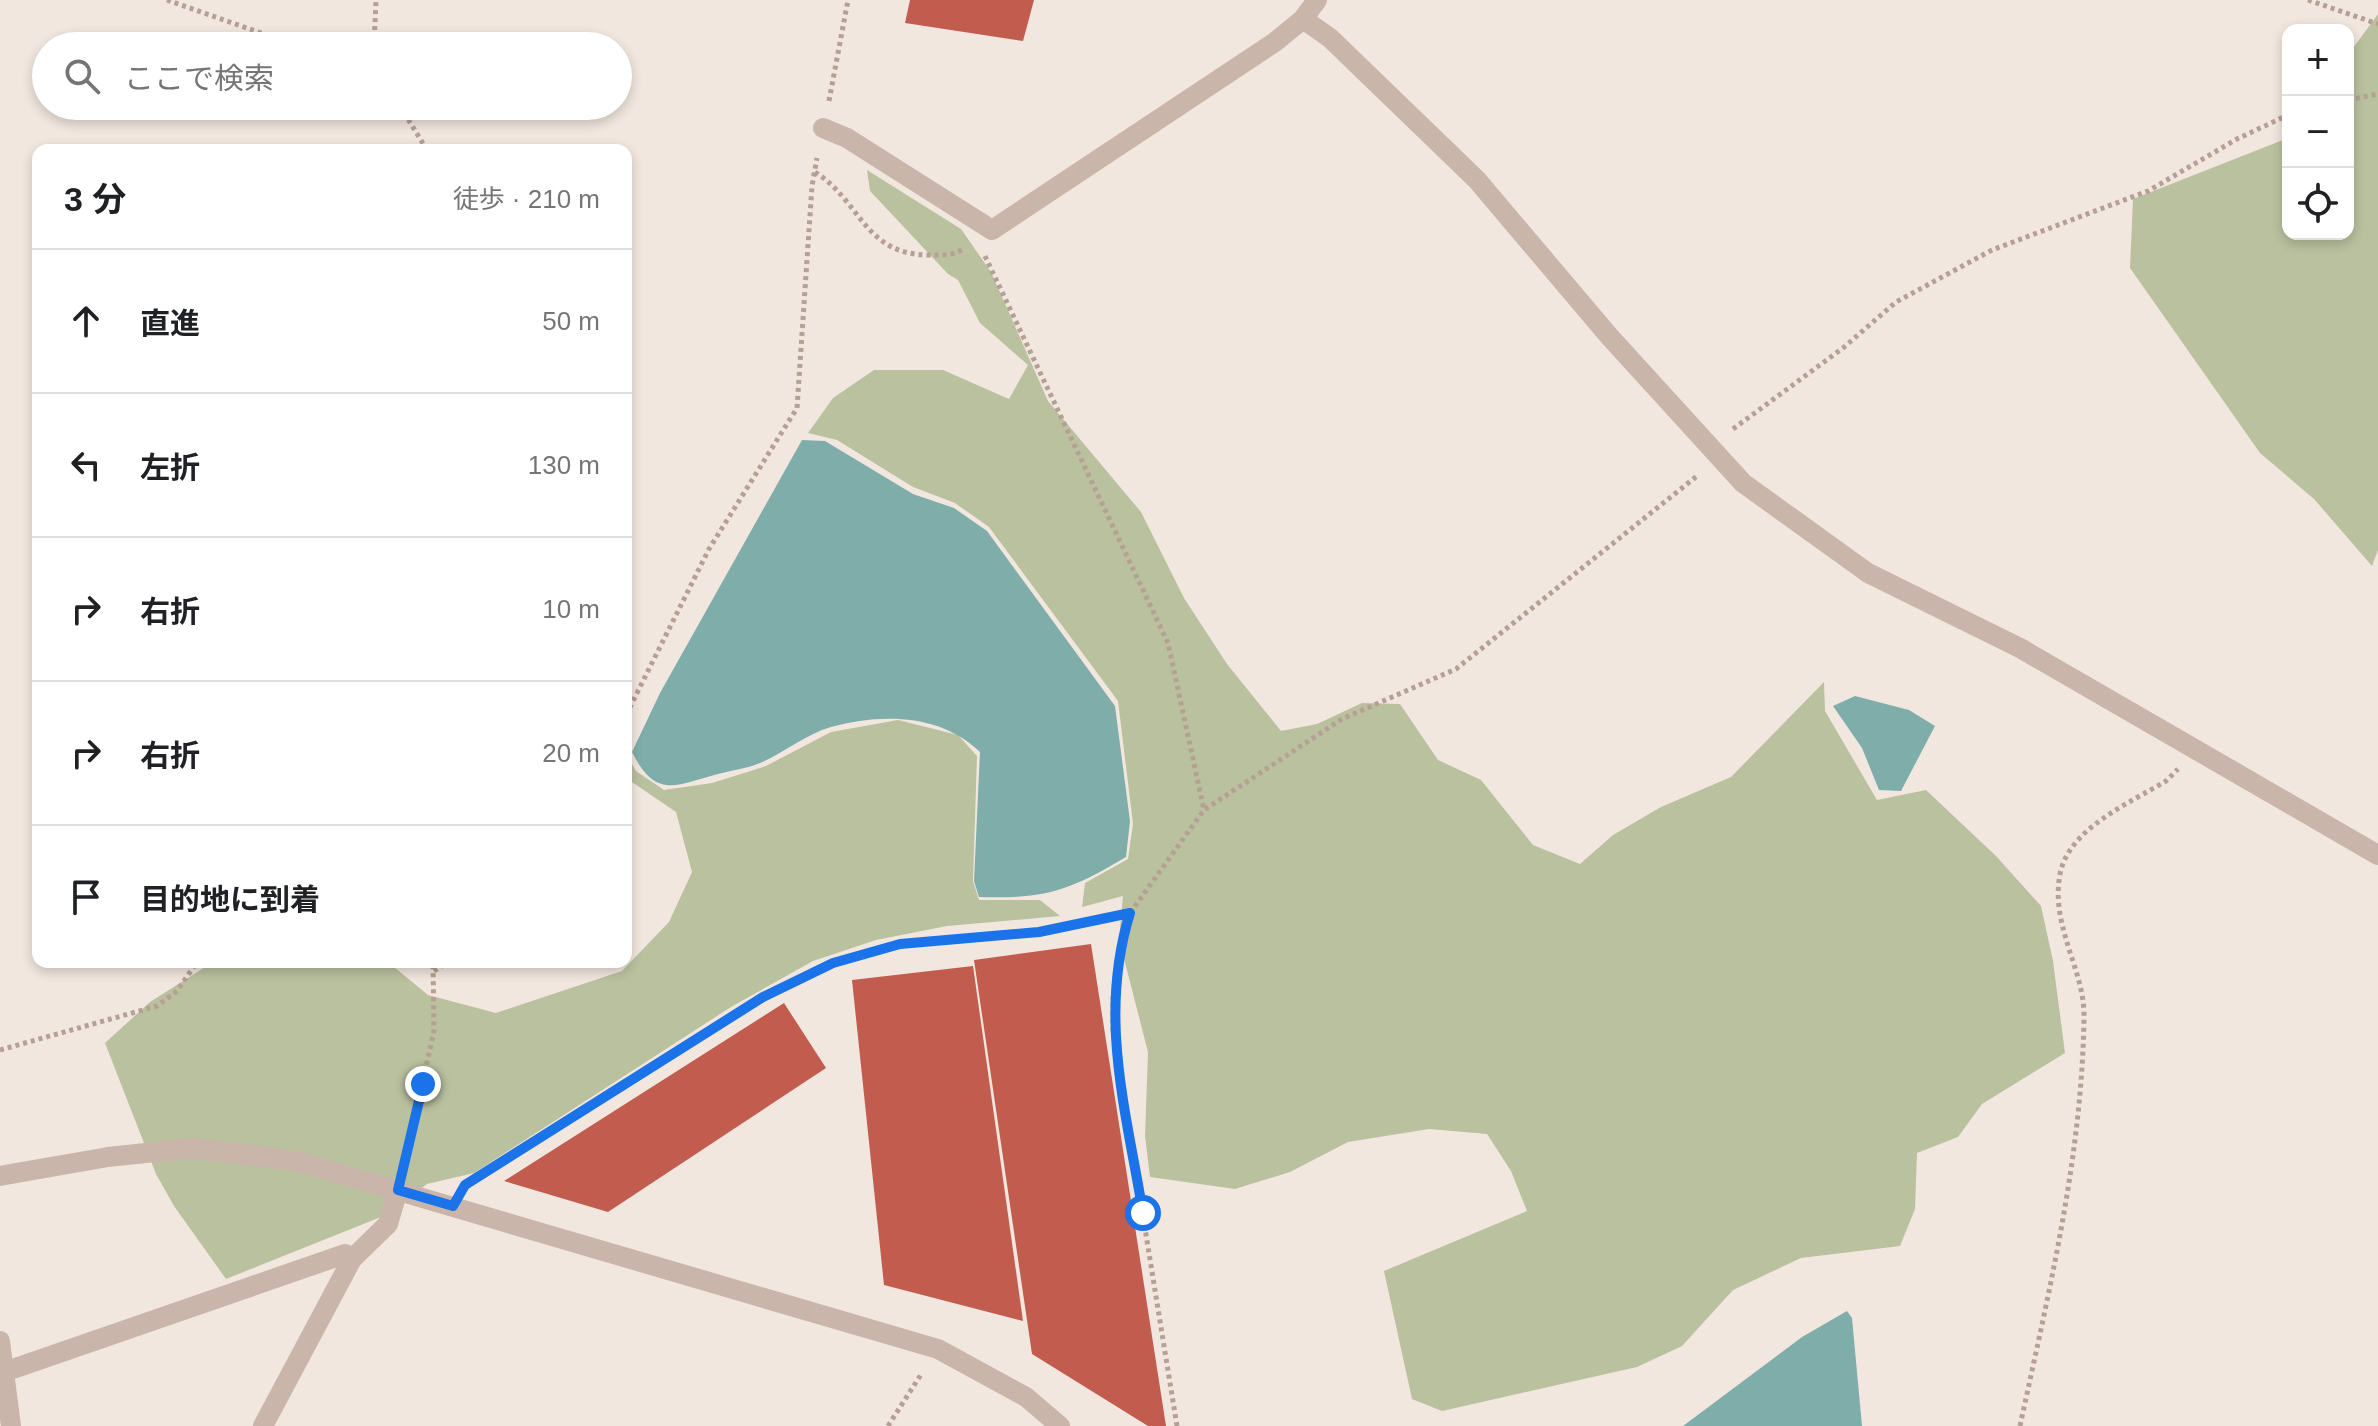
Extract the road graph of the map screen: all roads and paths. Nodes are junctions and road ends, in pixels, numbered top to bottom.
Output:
1 (167, 0) edge
2 (376, 0) edge
3 (848, 0) edge
4 (1317, 0) edge
5 (2308, 0) edge
6 (1303, 19) junction
7 (2378, 24) edge
8 (258, 32) edge
9 (375, 32) edge
10 (2378, 94) edge
11 (2354, 99) edge
12 (2282, 118) edge
13 (409, 120) edge
14 (823, 128) junction
15 (423, 144) edge
16 (815, 172) junction
17 (985, 236) junction
18 (1715, 452) junction
19 (632, 703) edge
20 (2195, 751) junction
21 (1204, 810) junction
22 (2378, 855) edge
23 (1130, 913) junction
24 (193, 968) edge
25 (433, 968) edge
26 (439, 968) edge
27 (433, 972) junction
28 (0, 1050) edge
29 (0, 1176) edge
30 (398, 1190) junction
31 (453, 1206) junction
32 (352, 1259) junction
33 (938, 1349) junction
34 (1, 1354) edge
35 (11, 1426) edge
36 (263, 1426) edge
37 (888, 1426) edge
38 (1060, 1426) edge
39 (1177, 1426) edge
40 (2020, 1426) edge

1 - 8 path
2 - 9 path
3 - 14 path
4 - 6 street
5 - 7 path
6 - 17 street
6 - 18 street
10 - 11 path
12 - 18 path
13 - 15 path
14 - 16 path
14 - 17 street
16 - 17 path
16 - 19 path
17 - 21 path
18 - 20 street
18 - 21 path
20 - 22 street
20 - 40 path
21 - 23 path
23 - 31 path
23 - 39 path
24 - 28 path
25 - 27 path
26 - 27 path
27 - 30 path
29 - 30 street
30 - 31 street
30 - 32 street
31 - 33 street
32 - 34 street
32 - 36 street
33 - 37 path
33 - 38 street
34 - 35 street

